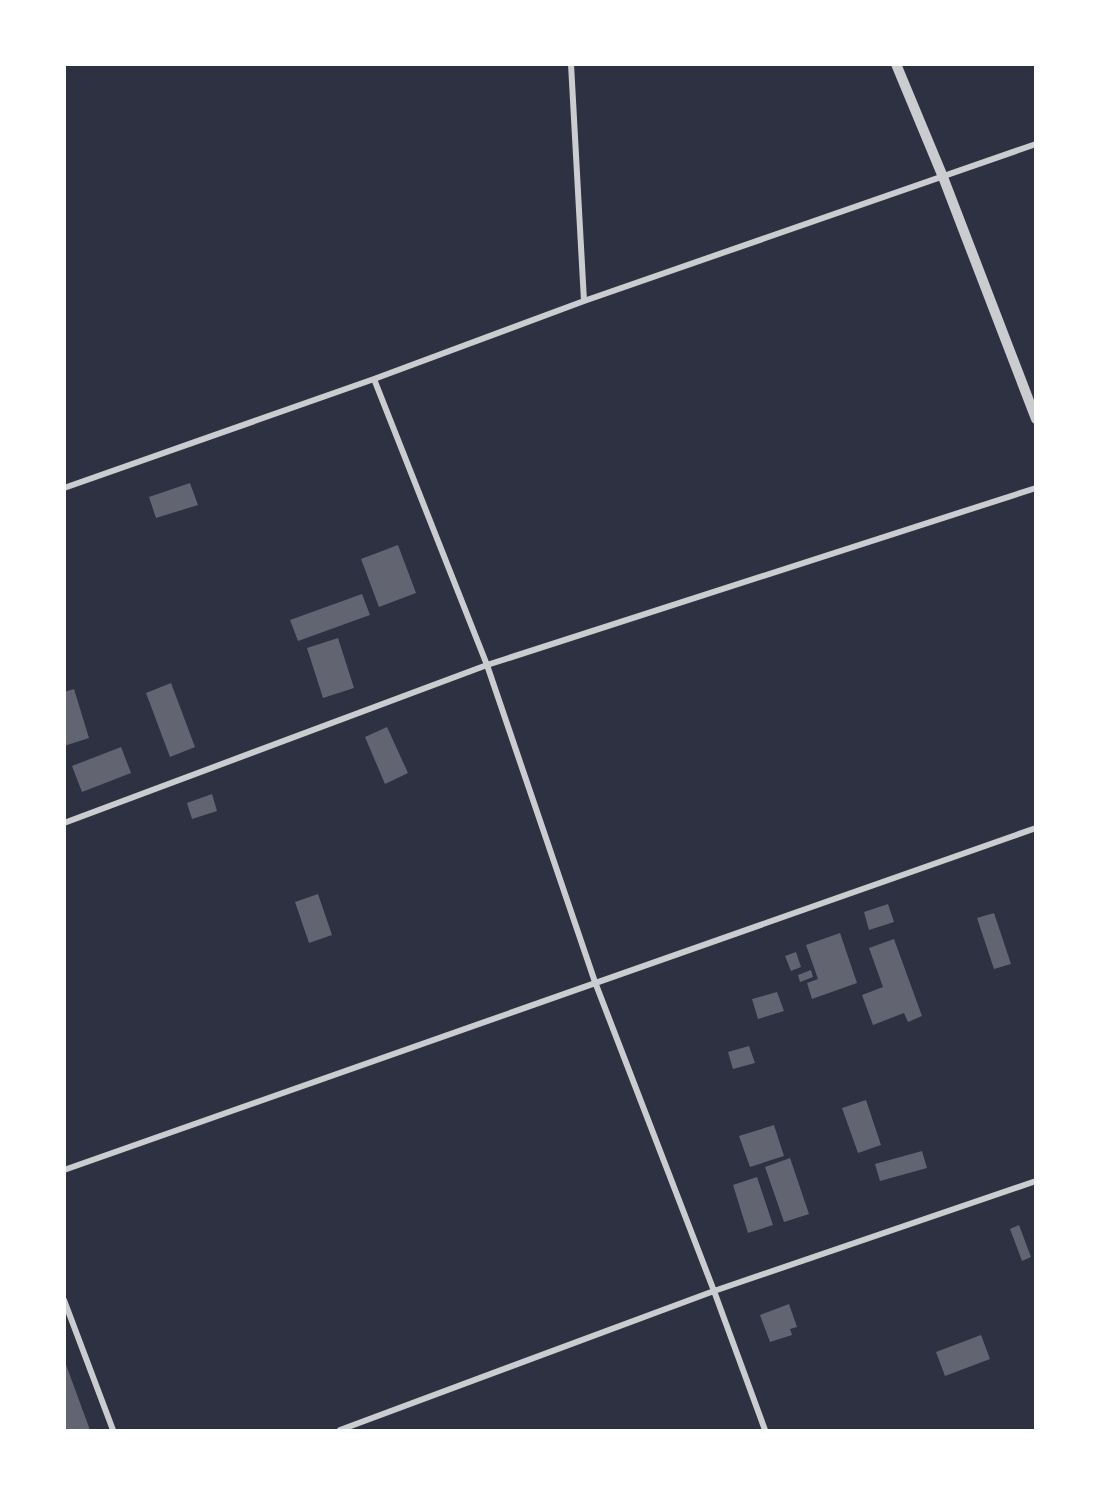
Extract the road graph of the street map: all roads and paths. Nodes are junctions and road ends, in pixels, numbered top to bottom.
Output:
1 (571, 64) edge
2 (896, 64) edge
3 (1035, 144) edge
4 (943, 177) junction
5 (584, 301) junction
6 (374, 379) junction
7 (1035, 419) edge
8 (64, 488) edge
9 (1035, 488) edge
10 (487, 665) junction
11 (64, 823) edge
12 (1035, 828) edge
13 (595, 982) junction
14 (64, 1170) edge
15 (1035, 1181) edge
16 (714, 1291) junction
17 (64, 1300) edge
18 (113, 1431) edge
19 (340, 1431) edge
20 (765, 1431) edge

1 - 5 street
2 - 4 street
3 - 4 street
4 - 5 street
4 - 7 street
5 - 6 street
6 - 8 street
6 - 10 street
9 - 10 street
10 - 11 street
10 - 13 street
12 - 13 street
13 - 14 street
13 - 16 street
15 - 16 street
16 - 19 street
16 - 20 street
17 - 18 street

